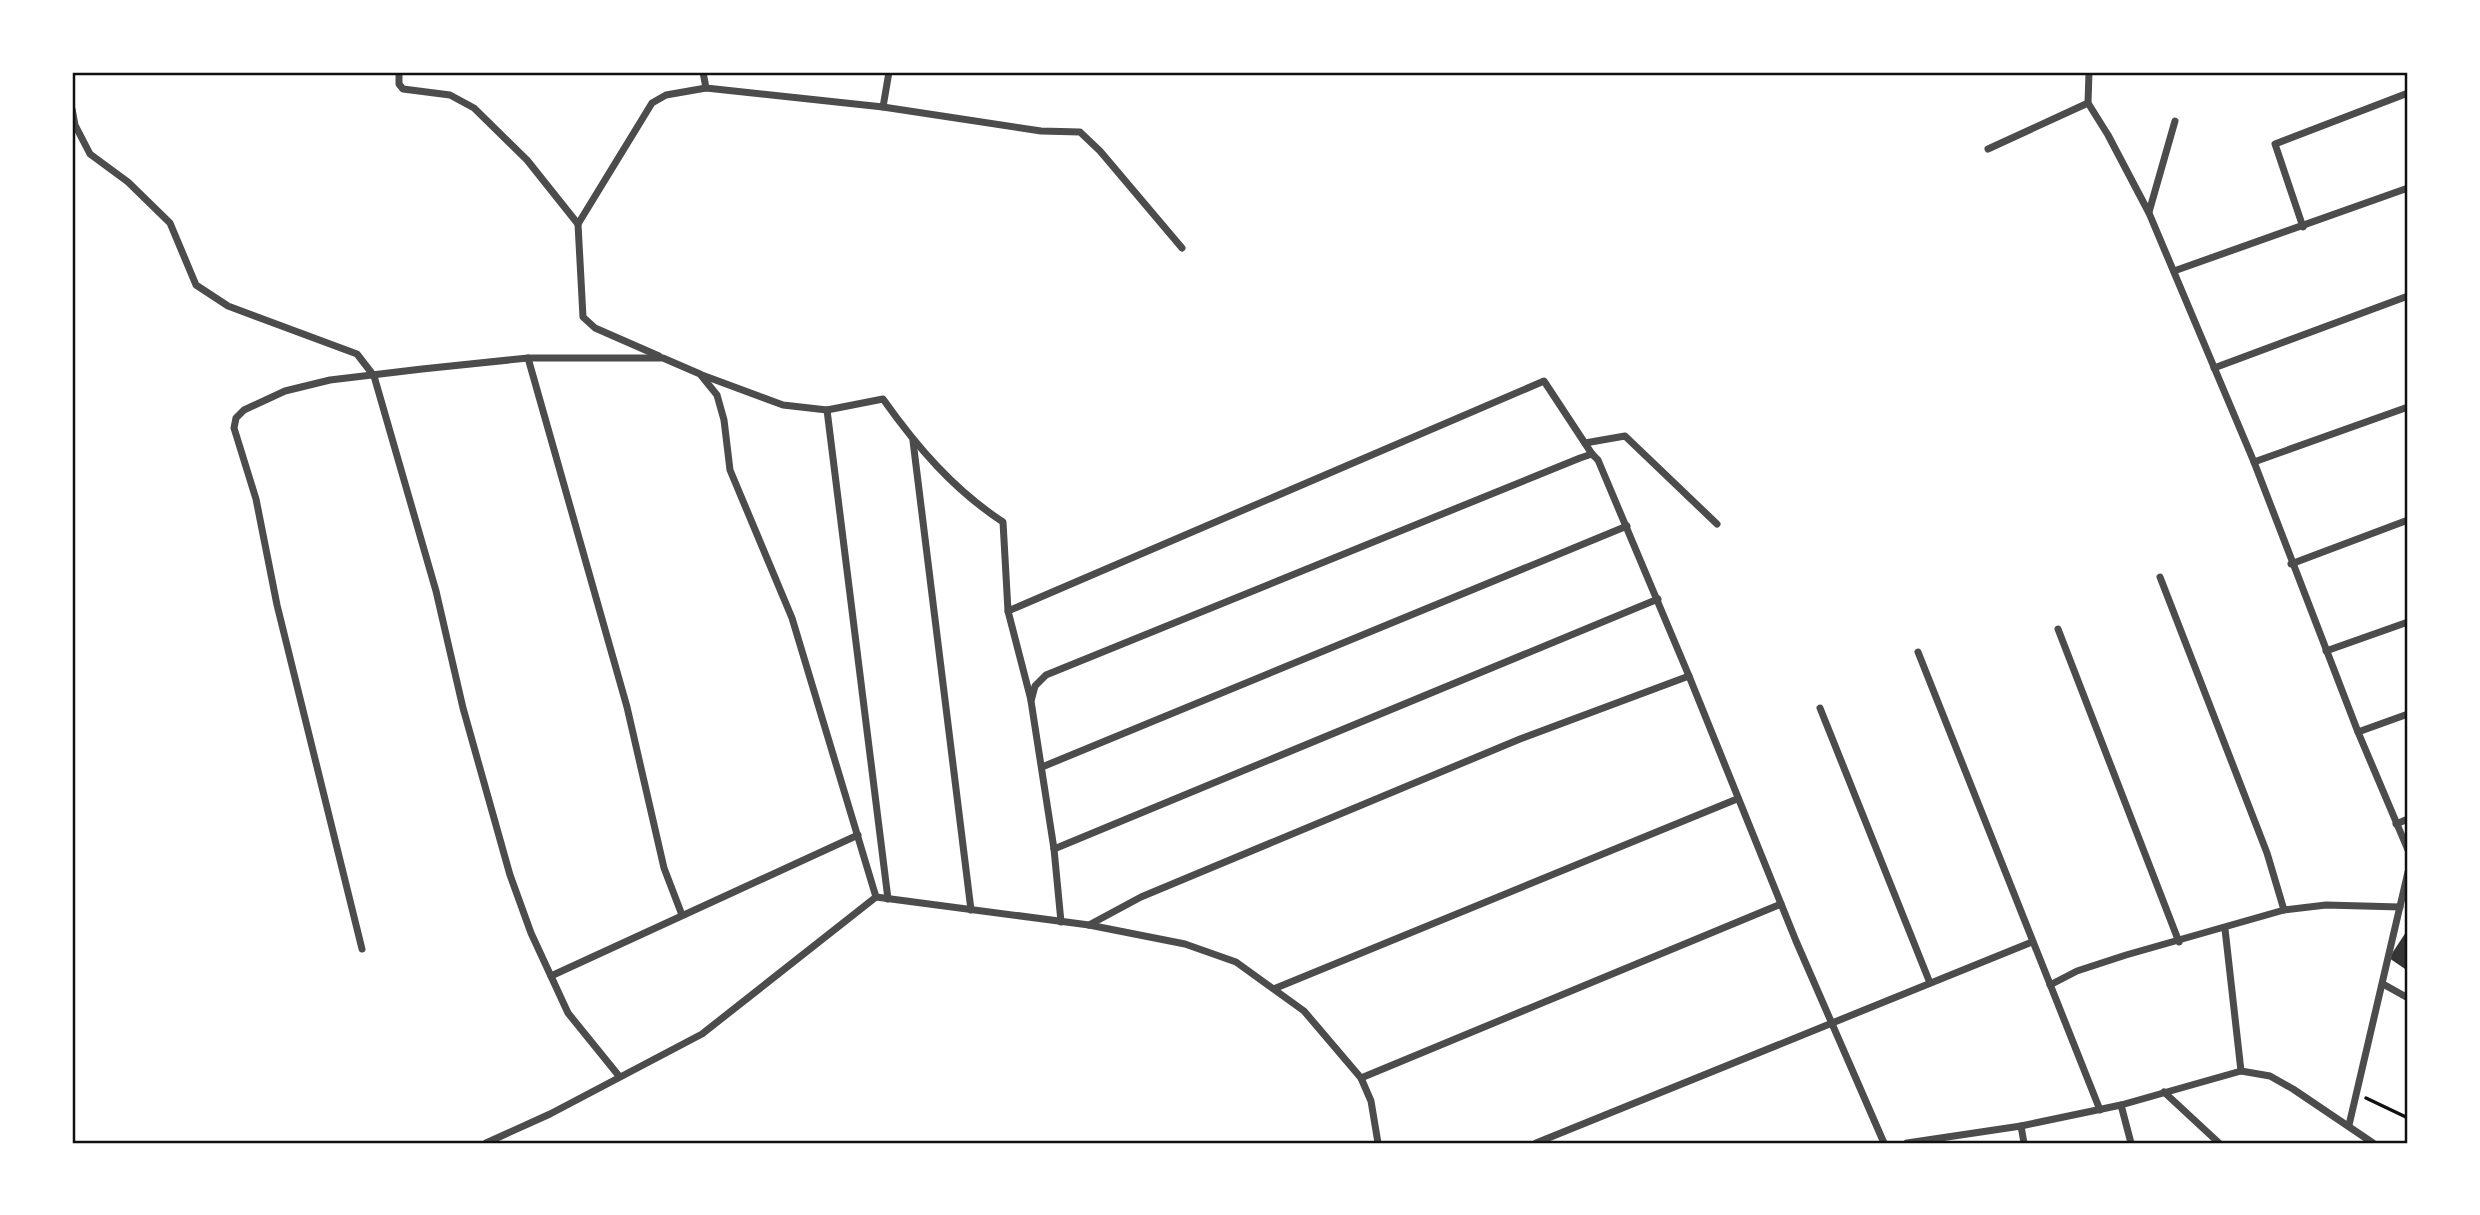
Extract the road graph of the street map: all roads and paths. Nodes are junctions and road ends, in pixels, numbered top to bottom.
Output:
1 (399, 72) edge
2 (703, 72) edge
3 (889, 72) edge
4 (2089, 72) edge
5 (706, 88) junction
6 (2408, 93) edge
7 (2088, 103) junction
8 (883, 107) junction
9 (72, 109) edge
10 (2175, 121) dead end
11 (1988, 149) dead end
12 (2408, 188) edge
13 (2149, 213) junction
14 (578, 224) junction
15 (2303, 227) junction
16 (1182, 248) dead end
17 (2174, 271) junction
18 (2408, 296) edge
19 (528, 358) junction
20 (663, 358) junction
21 (2214, 368) junction
22 (700, 374) junction
23 (374, 376) junction
24 (2408, 407) edge
25 (827, 410) junction
26 (913, 441) junction
27 (1585, 443) junction
28 (1592, 454) junction
29 (2254, 462) junction
30 (2408, 520) edge
31 (1717, 524) dead end
32 (1627, 526) junction
33 (2291, 564) junction
34 (2160, 577) dead end
35 (1658, 599) junction
36 (1008, 611) junction
37 (2408, 622) edge
38 (2058, 629) dead end
39 (2326, 650) junction
40 (1918, 652) dead end
41 (1689, 677) junction
42 (1031, 701) junction
43 (1820, 708) dead end
44 (2408, 714) edge
45 (2358, 732) junction
46 (1042, 767) junction
47 (1737, 799) junction
48 (2408, 819) edge
49 (2396, 824) junction
50 (858, 835) junction
51 (1054, 849) junction
52 (2408, 850) edge
53 (2408, 872) edge
54 (876, 897) junction
55 (888, 899) junction
56 (1781, 904) junction
57 (2400, 907) junction
58 (971, 910) junction
59 (2284, 910) junction
60 (682, 915) junction
61 (1061, 922) junction
62 (1089, 925) junction
63 (2225, 929) junction
64 (2032, 942) junction
65 (2179, 942) junction
66 (362, 949) dead end
67 (551, 976) junction
68 (1930, 983) junction
69 (2383, 984) junction
70 (2050, 985) junction
71 (1276, 988) junction
72 (2408, 998) edge
73 (1832, 1023) junction
74 (2241, 1071) junction
75 (619, 1076) junction
76 (1362, 1078) junction
77 (2164, 1092) junction
78 (2358, 1095) junction
79 (2121, 1105) junction
80 (2100, 1110) junction
81 (2408, 1118) edge
82 (2349, 1125) junction
83 (2021, 1126) junction
84 (486, 1143) edge
85 (1378, 1143) edge
86 (1536, 1143) edge
87 (1884, 1143) edge
88 (1907, 1143) edge
89 (2024, 1143) edge
90 (2131, 1143) edge
91 (2219, 1143) edge
92 (2373, 1143) edge

1 - 14 street
2 - 5 street
3 - 8 street
4 - 7 street
5 - 8 street
5 - 14 street
6 - 15 street
7 - 11 street
7 - 13 street
8 - 16 street
9 - 23 street
10 - 13 street
12 - 15 street
13 - 17 street
14 - 20 street
15 - 17 street
17 - 21 street
18 - 21 street
19 - 20 street
19 - 23 street
19 - 60 street
20 - 22 street
21 - 29 street
22 - 25 street
22 - 50 street
23 - 66 street
23 - 67 street
24 - 29 street
25 - 26 street
25 - 55 street
26 - 36 street
26 - 58 street
27 - 28 street
27 - 31 street
27 - 36 street
28 - 32 street
28 - 42 street
29 - 33 street
30 - 33 street
32 - 35 street
32 - 46 street
33 - 39 street
34 - 59 street
35 - 41 street
35 - 51 street
36 - 42 street
37 - 39 street
38 - 65 street
39 - 45 street
40 - 64 street
41 - 47 street
41 - 62 street
42 - 46 street
43 - 68 street
44 - 45 street
45 - 49 street
46 - 51 street
47 - 56 street
47 - 71 street
48 - 49 street
49 - 52 street
50 - 54 street
50 - 60 street
51 - 61 street
53 - 57 street
54 - 55 street
54 - 75 street
55 - 58 street
56 - 73 street
56 - 76 street
57 - 59 street
57 - 69 street
58 - 61 street
59 - 63 street
60 - 67 street
61 - 62 street
62 - 71 street
63 - 65 street
63 - 74 street
64 - 68 street
64 - 70 street
65 - 70 street
67 - 75 street
68 - 73 street
69 - 72 street
69 - 78 street
70 - 80 street
71 - 76 street
73 - 86 street
73 - 87 street
74 - 77 street
74 - 82 street
75 - 84 street
76 - 85 street
77 - 79 street
77 - 91 street
78 - 81 path
78 - 82 street
79 - 80 street
79 - 90 street
80 - 83 street
82 - 92 street
83 - 88 street
83 - 89 street

